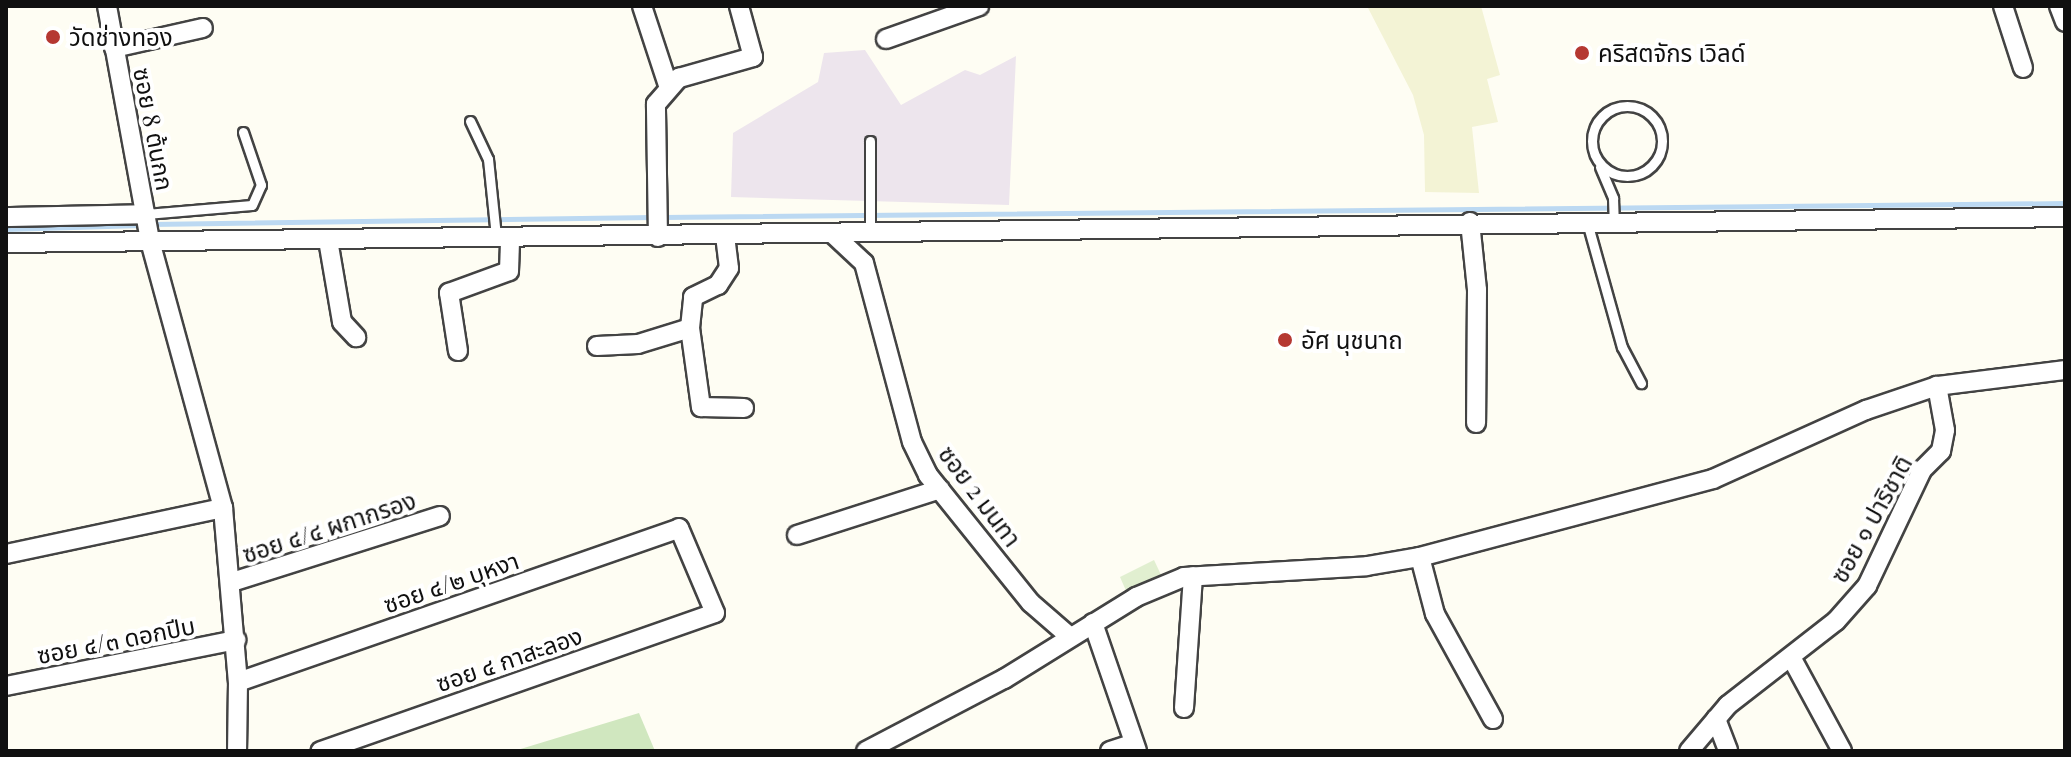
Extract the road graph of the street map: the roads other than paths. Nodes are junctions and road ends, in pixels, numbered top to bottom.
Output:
1 (107, 6) edge
2 (642, 6) edge
3 (739, 6) edge
4 (979, 6) edge
5 (2003, 6) edge
6 (2059, 6) edge
7 (2065, 22) edge
8 (203, 28) dead end
9 (886, 39) dead end
10 (114, 48) junction
11 (2023, 68) dead end
12 (668, 85) junction
13 (470, 121) dead end
14 (243, 132) dead end
15 (870, 141) dead end
16 (1599, 162) junction
17 (146, 214) junction
18 (6, 217) edge
19 (2065, 217) edge
20 (1614, 218) junction
21 (1470, 222) junction
22 (1587, 222) junction
23 (658, 223) junction
24 (870, 229) junction
25 (834, 235) junction
26 (725, 236) junction
27 (503, 238) junction
28 (328, 240) junction
29 (150, 241) junction
30 (6, 243) edge
31 (690, 328) junction
32 (356, 337) dead end
33 (597, 346) dead end
34 (458, 351) dead end
35 (2065, 370) edge
36 (1641, 383) dead end
37 (1937, 386) junction
38 (744, 408) dead end
39 (1476, 423) dead end
40 (940, 489) junction
41 (223, 508) junction
42 (440, 516) dead end
43 (679, 528) joint
44 (797, 535) dead end
45 (6, 554) edge
46 (1420, 557) junction
47 (1193, 576) junction
48 (232, 582) junction
49 (1093, 623) junction
50 (1069, 636) junction
51 (236, 640) junction
52 (1791, 657) junction
53 (238, 682) junction
54 (6, 686) edge
55 (1184, 708) dead end
56 (1493, 719) dead end
57 (1716, 719) junction
58 (1135, 747) edge
59 (237, 751) edge
60 (320, 751) edge
61 (866, 751) edge
62 (1110, 751) edge
63 (1689, 751) edge
64 (1728, 751) edge
65 (1842, 751) edge

1 - 10 street, ซอย 8 ต้นกก
2 - 12 street
3 - 12 street
4 - 9 street
5 - 11 street
6 - 7 street
8 - 10 street
10 - 17 street, ซอย 8 ต้นกก
12 - 23 street
13 - 27 lane
14 - 17 lane
15 - 24 lane
16 - 16 lane
16 - 20 lane
17 - 18 street
17 - 29 street, ซอย 8 ต้นกก
19 - 20 street
20 - 22 street
21 - 22 street
21 - 24 street
21 - 39 street
22 - 36 lane
23 - 26 street
23 - 27 street
24 - 25 street
25 - 26 street
25 - 40 street, ซอย 2 มนทา
26 - 31 street
27 - 28 street
27 - 34 street
28 - 29 street
28 - 32 street
29 - 30 street
29 - 41 street, ซอย 8 ต้นกก
31 - 33 street
31 - 38 street
35 - 37 street
37 - 46 street
37 - 52 street, ซอย ๑ ปาริชาติ
40 - 44 street
40 - 50 street, ซอย 2 มนทา
41 - 45 street
41 - 48 street, ซอย 8 ต้นกก
42 - 48 street, ซอย ๔/๔ ผกากรอง
43 - 53 street, ซอย ๔/๒ บุหงา
43 - 60 street, ซอย ๔ กาสะลอง
46 - 47 street
46 - 56 street
47 - 49 street
47 - 55 street
48 - 51 street, ซอย 8 ต้นกก
49 - 50 street
49 - 58 street
50 - 61 street
51 - 53 street, ซอย 8 ต้นกก
51 - 54 street, ซอย ๔/๓ ดอกปีบ
52 - 57 street, ซอย ๑ ปาริชาติ
52 - 65 street
53 - 59 street, ซอย 8 ต้นกก
57 - 63 street, ซอย ๑ ปาริชาติ
57 - 64 street
58 - 62 street

